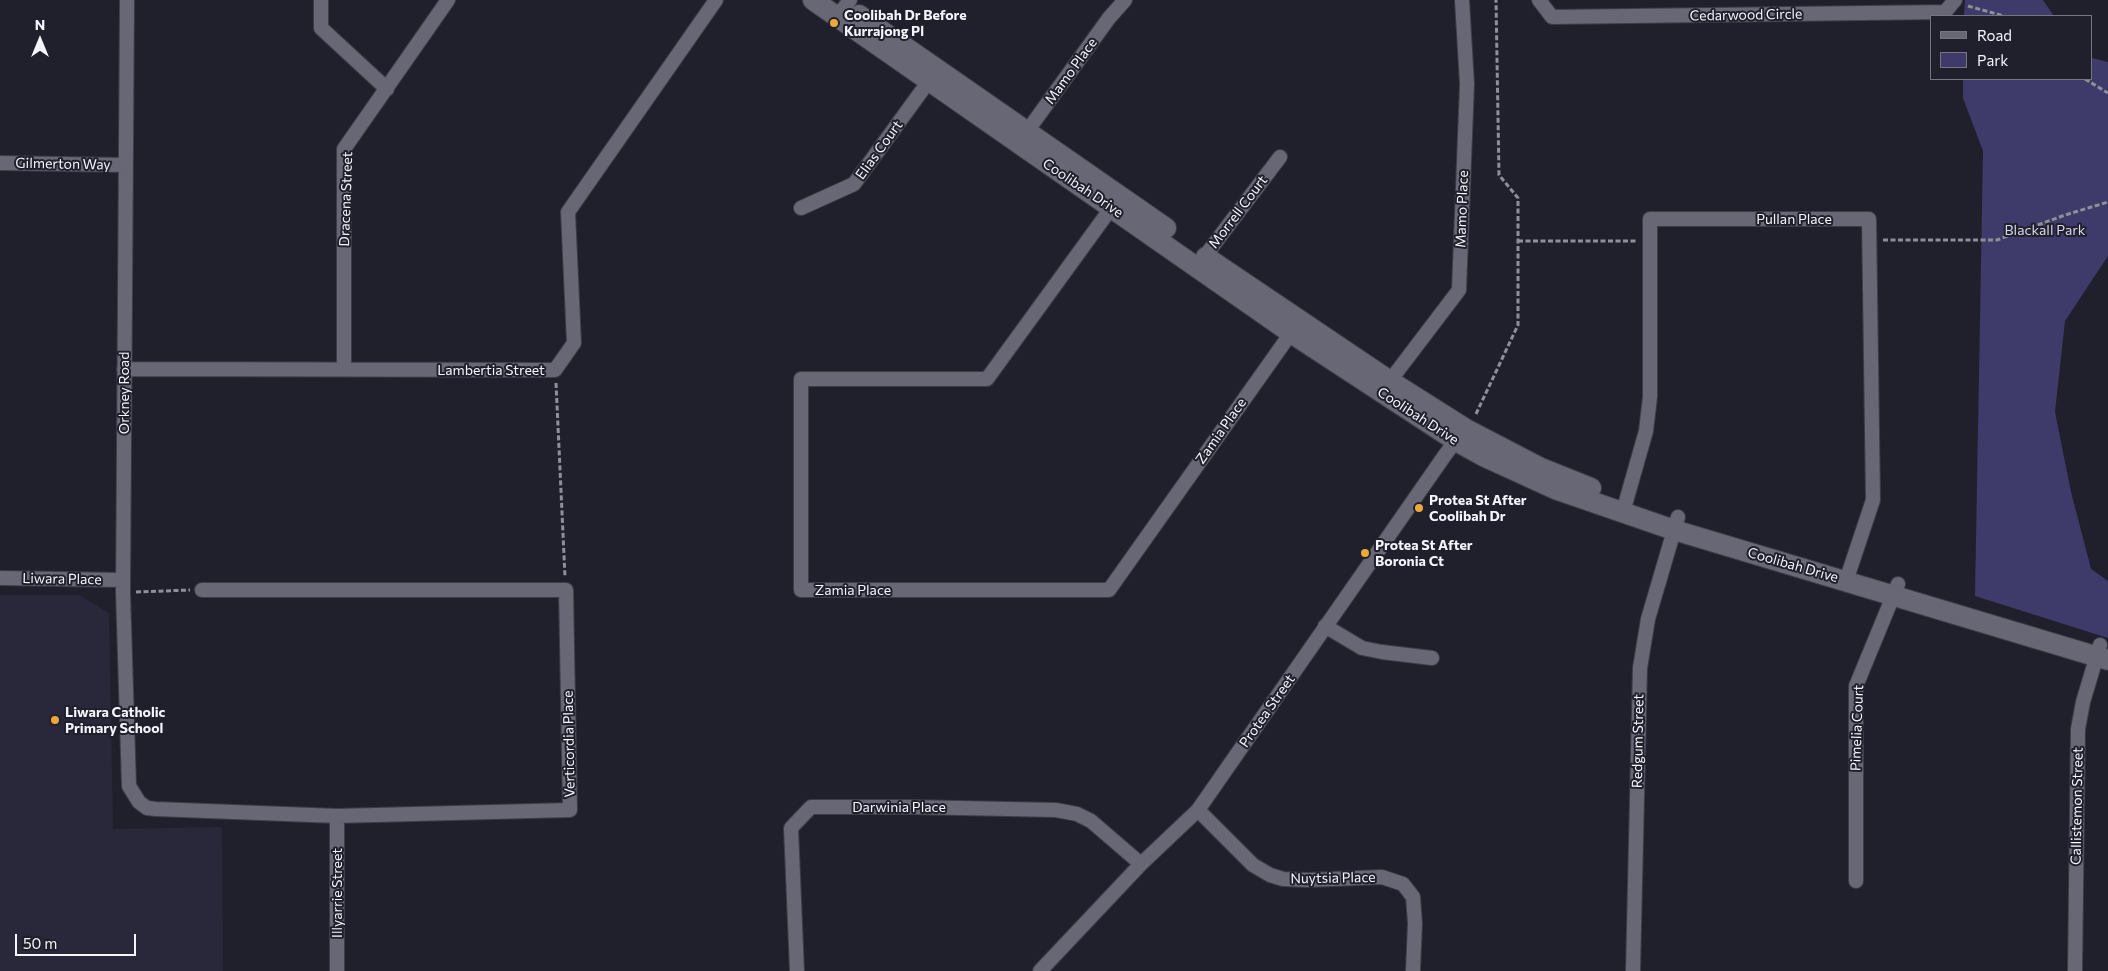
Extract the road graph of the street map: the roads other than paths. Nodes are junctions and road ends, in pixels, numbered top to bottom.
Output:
1 (127, 0) edge
2 (321, 0) edge
3 (448, 0) edge
4 (716, 0) edge
5 (813, 0) edge
6 (1125, 0) edge
7 (1462, 0) edge
8 (1539, 0) edge
9 (1959, 5) edge
10 (842, 6) edge
11 (933, 75) junction
12 (387, 89) junction
13 (1023, 138) junction
14 (1280, 157) dead end
15 (0, 163) edge
16 (126, 165) junction
17 (1115, 202) junction
18 (801, 208) dead end
19 (1200, 261) junction
20 (1295, 326) junction
21 (124, 369) junction
22 (344, 369) junction
23 (1386, 386) junction
24 (1461, 435) junction
25 (1624, 506) junction
26 (1676, 523) junction
27 (1848, 575) junction
28 (0, 578) edge
29 (123, 586) junction
30 (1896, 589) junction
31 (202, 590) road end
32 (1325, 626) junction
33 (2104, 652) edge
34 (1432, 658) dead end
35 (129, 786) joint
36 (1198, 810) junction
37 (337, 816) junction
38 (1141, 864) junction
39 (1856, 881) dead end
40 (1043, 970) edge
41 (337, 971) edge
42 (797, 971) edge
43 (1413, 971) edge
44 (1633, 971) edge
45 (2075, 971) edge

1 - 16 street, Orkney Road
2 - 12 street
3 - 12 street, Dracena Street
4 - 22 street, Lambertia Street
5 - 10 main road, Coolibah Drive
6 - 13 street, Mamo Place
7 - 23 street, Mamo Place
8 - 9 street, Cedarwood Circle
10 - 11 main road, Coolibah Drive
11 - 13 main road, Coolibah Drive
11 - 18 street, Elias Court
12 - 22 street, Dracena Street
13 - 17 main road, Coolibah Drive
14 - 19 street, Morrell Court
15 - 16 street, Gilmerton Way
16 - 21 street, Orkney Road
17 - 19 main road, Coolibah Drive
17 - 20 street, Zamia Place
19 - 20 main road, Coolibah Drive
20 - 23 main road, Coolibah Drive
21 - 22 street, Lambertia Street
21 - 29 street, Orkney Road
23 - 24 main road, Coolibah Drive
24 - 25 main road, Coolibah Drive
24 - 32 street, Protea Street
25 - 26 main road, Coolibah Drive
25 - 27 street, Pullan Place
26 - 27 main road, Coolibah Drive
26 - 44 street, Redgum Street
27 - 30 main road, Coolibah Drive
28 - 29 street, Liwara Place
29 - 35 street, Orkney Road
30 - 33 main road, Coolibah Drive
30 - 39 street, Pimelia Court
31 - 37 street, Verticordia Place
32 - 34 street
32 - 36 street, Protea Street
33 - 45 street, Callistemon Street
35 - 37 street, Verticordia Place
36 - 38 street, Protea Street
36 - 43 street, Nuytsia Place
37 - 41 street, Illyarrie Street
38 - 40 street, Protea Street
38 - 42 street, Darwinia Place

